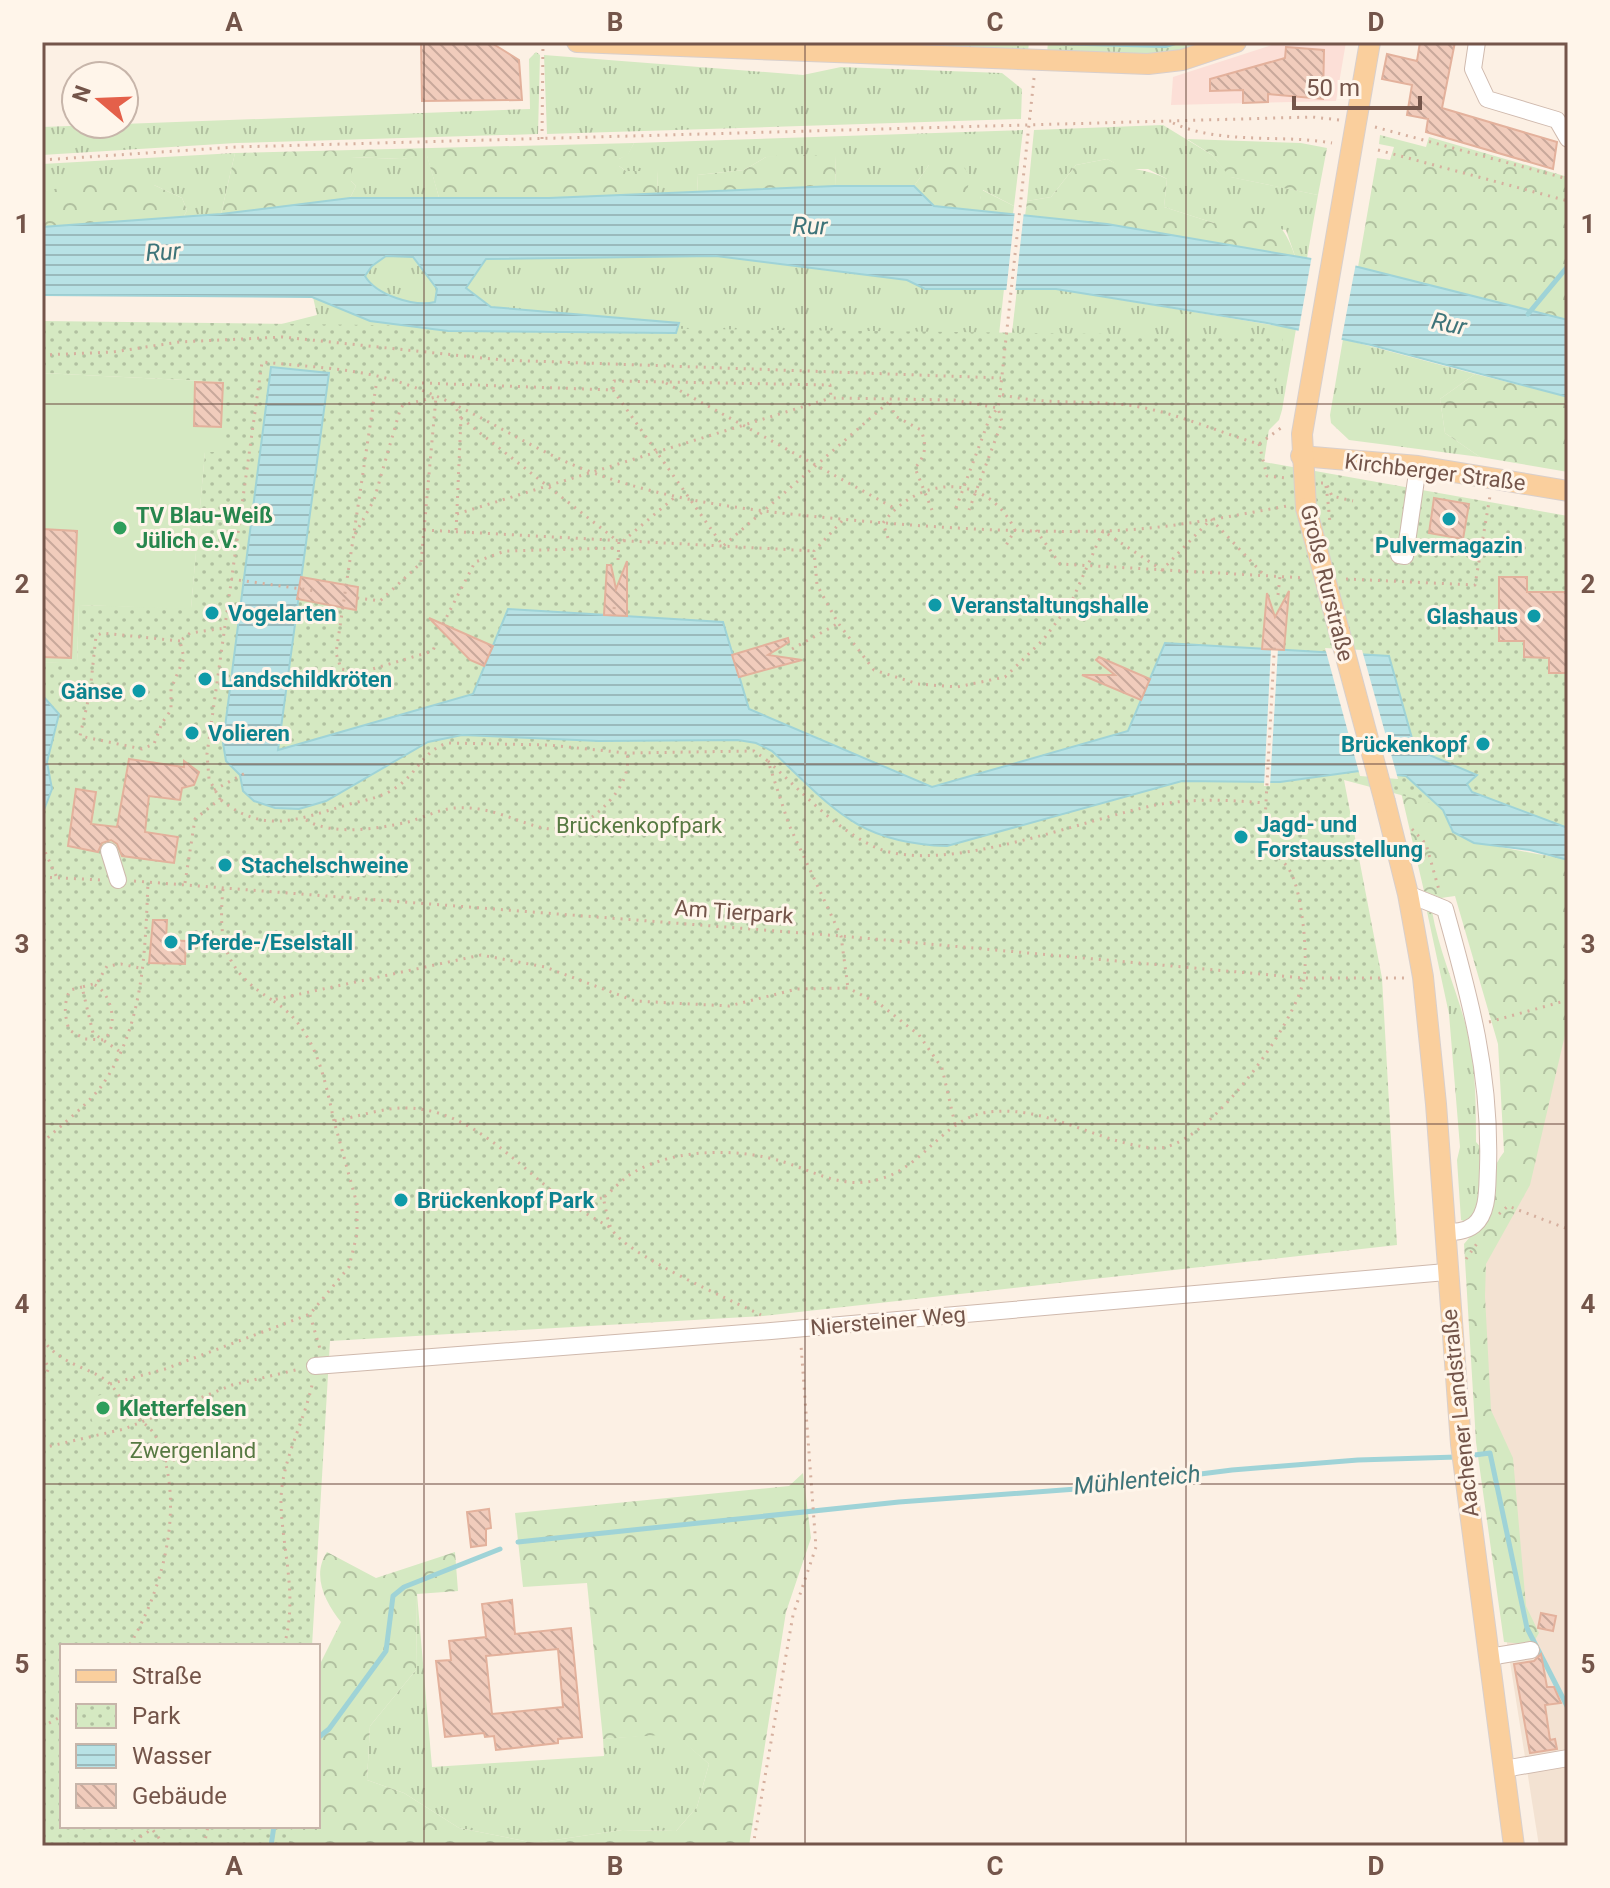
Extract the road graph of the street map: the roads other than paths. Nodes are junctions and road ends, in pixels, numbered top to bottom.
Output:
1 (577, 42) edge
2 (1236, 42) edge
3 (1370, 42) edge
4 (1477, 42) edge
5 (747, 46) edge
6 (1568, 139) edge
7 (1301, 456) junction
8 (1418, 466) junction
9 (1568, 491) edge
10 (1399, 555) dead end
11 (109, 851) dead end
12 (118, 880) road end
13 (1408, 894) junction
14 (1423, 977) joint
15 (1444, 1232) junction
16 (1455, 1268) junction
17 (322, 1365) road end
18 (1531, 1650) dead end
19 (1489, 1657) junction
20 (1568, 1758) edge
21 (1504, 1769) junction
22 (1514, 1846) edge

1 - 5 main road
2 - 5 main road
3 - 7 main road, Große Rurstraße
4 - 6 street
7 - 8 main road, Kirchberger Straße
7 - 13 main road, Große Rurstraße, bridge
8 - 9 main road, Kirchberger Straße
8 - 10 street
11 - 12 street
13 - 14 main road, Große Rurstraße
13 - 15 street
14 - 15 main road, Aachener Landstraße
15 - 16 main road, Aachener Landstraße
16 - 17 street, Niersteiner Weg
16 - 19 main road, Aachener Landstraße
18 - 19 street
19 - 21 main road, Aachener Landstraße
20 - 21 street
21 - 22 main road, Aachener Landstraße

